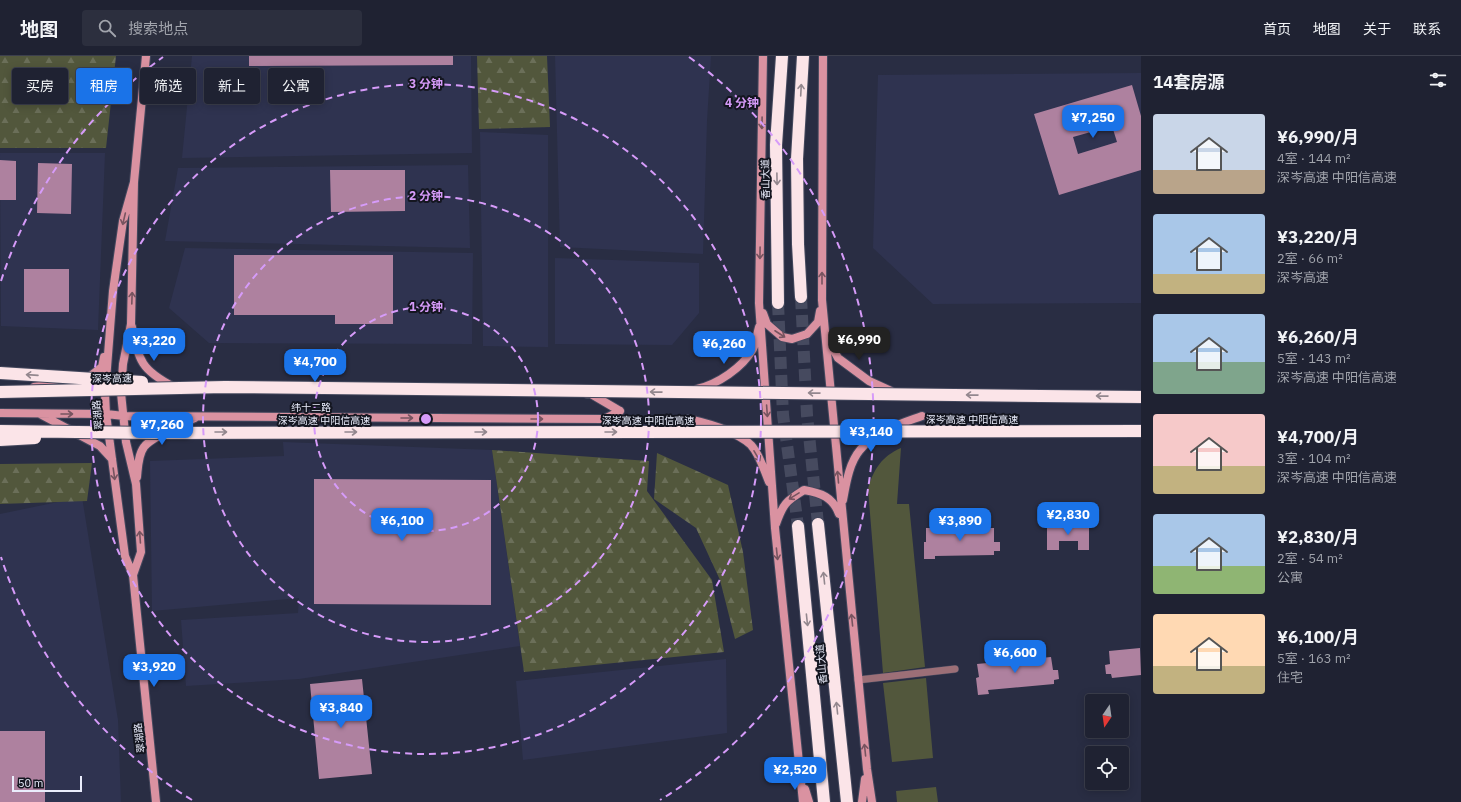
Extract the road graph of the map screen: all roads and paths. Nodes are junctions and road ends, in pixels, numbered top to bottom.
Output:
1 (146, 56) edge
2 (763, 56) edge
3 (768, 56) edge
4 (782, 56) edge
5 (803, 56) edge
6 (823, 56) edge
7 (827, 56) edge
8 (824, 77) junction
9 (762, 82) junction
10 (134, 182) junction
11 (801, 297) tunnel mouth
12 (822, 300) junction
13 (759, 303) junction
14 (778, 303) tunnel mouth
15 (761, 321) junction
16 (131, 324) junction
17 (109, 335) junction
18 (825, 335) junction
19 (0, 373) edge
20 (225, 387) junction
21 (891, 391) dead end
22 (0, 392) edge
23 (106, 393) junction
24 (121, 393) junction
25 (185, 393) junction
26 (674, 394) dead end
27 (1141, 397) edge
28 (0, 413) edge
29 (40, 413) junction
30 (106, 414) junction
31 (124, 416) junction
32 (197, 416) junction
33 (922, 416) dead end
34 (688, 419) dead end
35 (0, 431) edge
36 (1141, 431) edge
37 (154, 433) junction
38 (0, 440) edge
39 (112, 459) junction
40 (136, 484) junction
41 (772, 491) junction
42 (841, 508) junction
43 (842, 522) junction
44 (818, 524) tunnel mouth
45 (798, 526) tunnel mouth
46 (774, 528) junction
47 (133, 575) junction
48 (955, 669) dead end
49 (858, 680) junction
50 (867, 769) junction
51 (800, 773) junction
52 (156, 802) edge
53 (803, 802) edge
54 (809, 802) edge
55 (824, 802) edge
56 (847, 802) edge
57 (862, 802) edge
58 (872, 802) edge

1 - 10 street, 翠湖路
2 - 9 street
3 - 9 street
4 -> 14 highway, 香山大道
11 -> 5 highway
6 - 8 street
7 - 8 street
12 -> 8 street
9 -> 13 street
16 -> 10 street, 翠湖路
10 -> 17 street, 翠湖路
13 -> 12 street
12 - 18 street
13 - 15 street
15 - 26 street
15 -> 41 street
16 - 24 street, 翠湖路
16 - 25 street
17 - 22 street
17 - 23 street, 翠湖路
18 - 21 street
42 -> 18 street
20 -> 19 highway, bridge
20 - 22 highway, 深岑高速, bridge
27 -> 20 highway, bridge
22 - 23 street
23 - 24 street
23 - 30 street, 翠湖路
24 - 25 street
24 - 31 street, 翠湖路
32 -> 25 street, 纬十二路
28 - 29 street, 纬十二路
29 -> 30 street, 纬十二路
29 - 39 street
30 - 31 street, 纬十二路
30 - 39 street, 翠湖路
31 - 32 street, 纬十二路
31 - 40 street, 翠湖路
32 - 40 street
33 - 42 street
34 -> 41 street
35 - 37 highway, bridge
37 -> 36 highway, 深岑高速 中阳信高速, bridge
37 - 38 highway, bridge
39 -> 47 street, 翠湖路
47 -> 40 street, 翠湖路
41 - 46 street
42 - 43 street
43 -> 46 street
49 -> 43 street
56 -> 44 highway, 香山大道
45 -> 55 highway, 香山大道
46 -> 51 street
47 - 52 street, 翠湖路
48 - 49 street
50 -> 49 street
50 - 57 street
50 - 58 street
51 - 53 street
51 - 54 street

